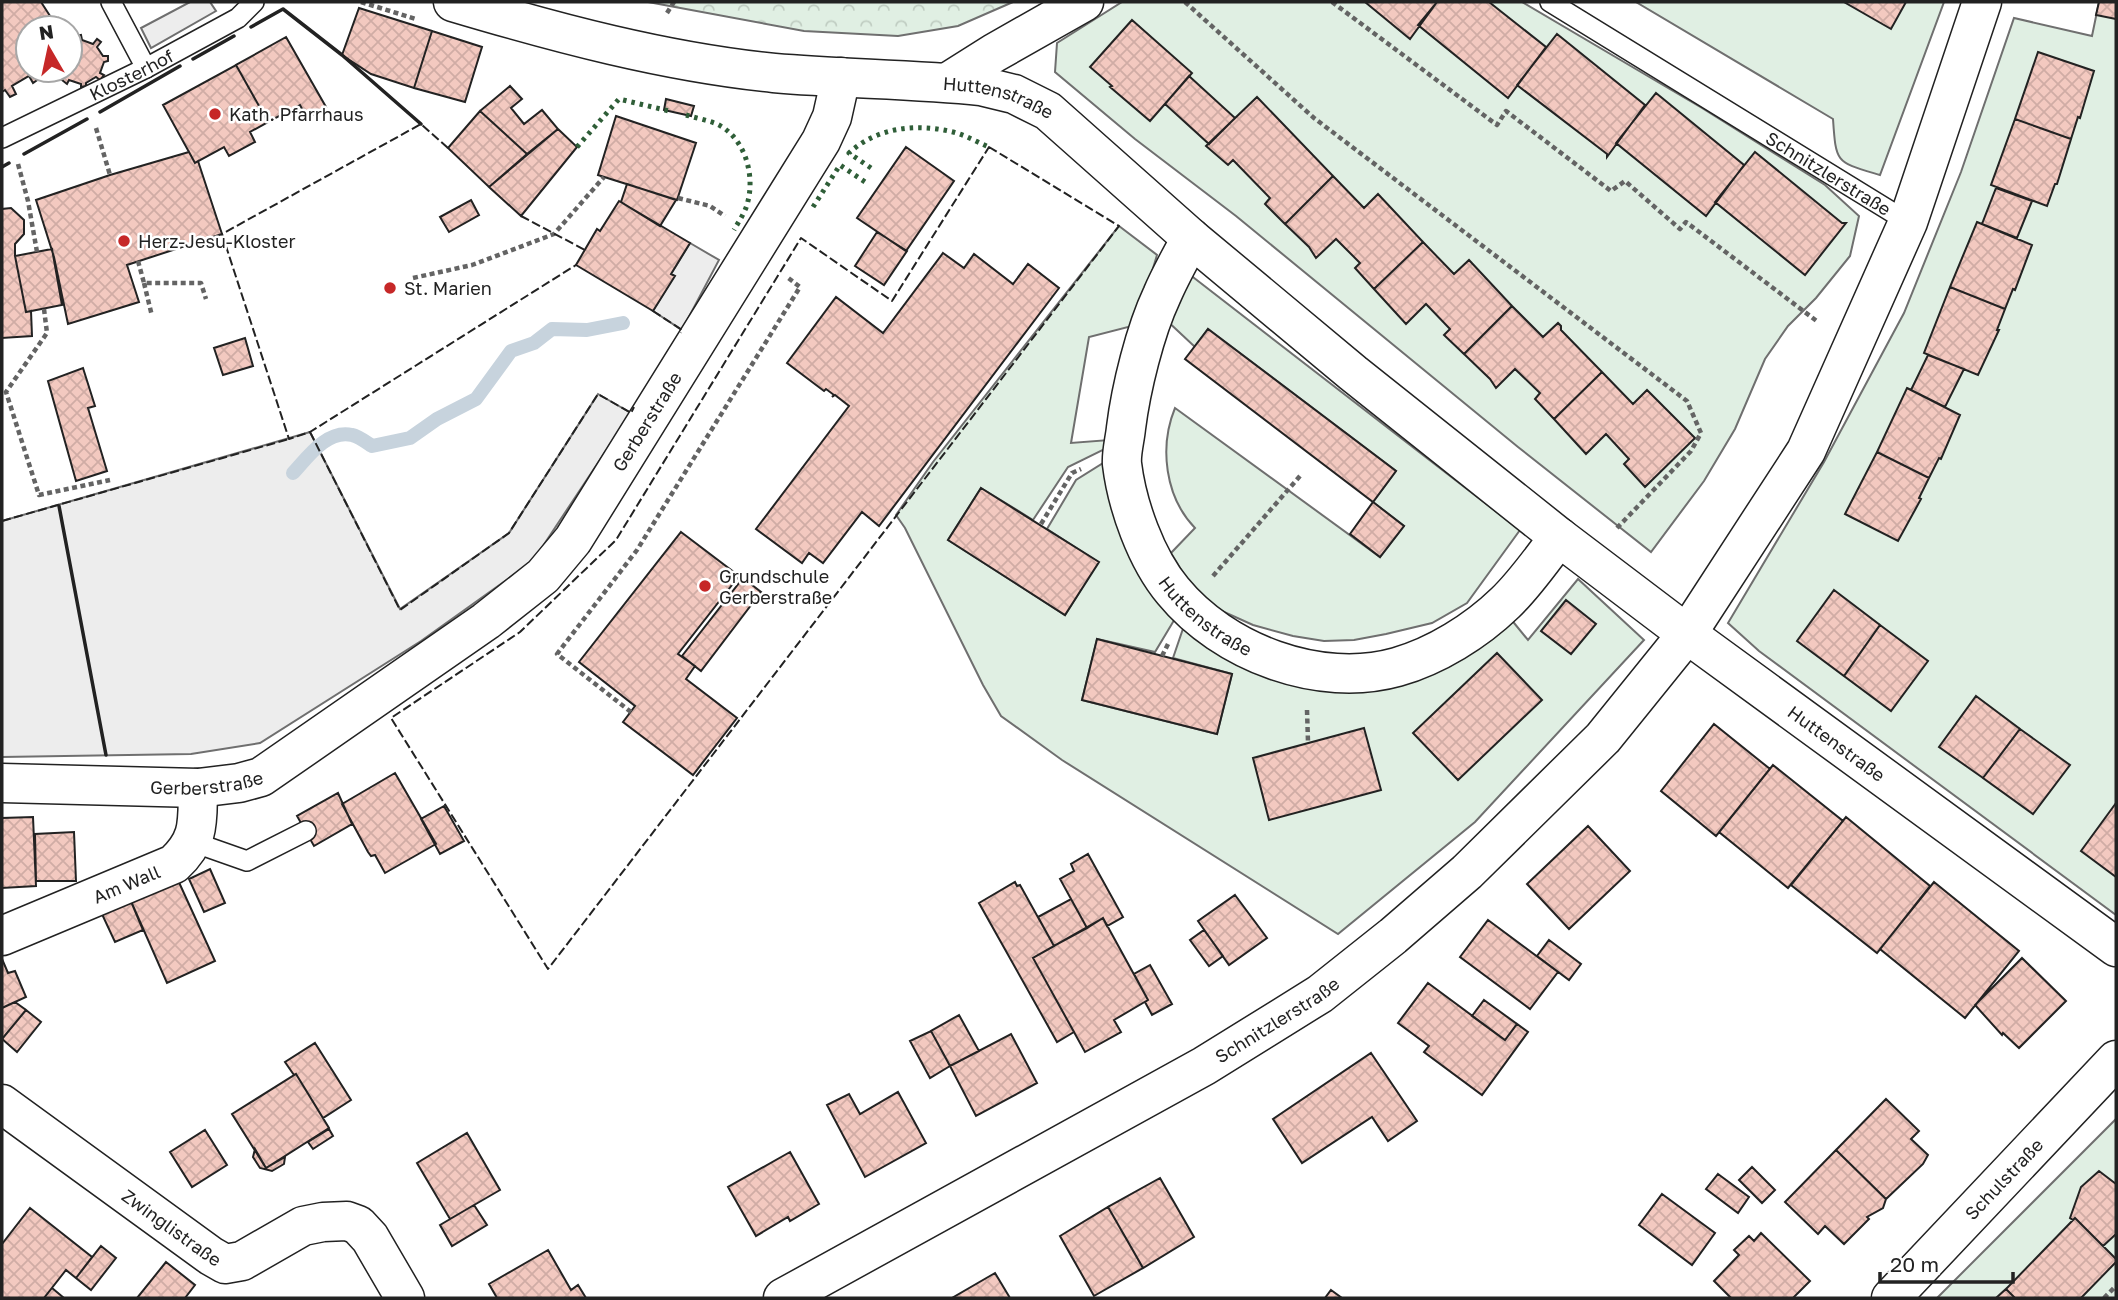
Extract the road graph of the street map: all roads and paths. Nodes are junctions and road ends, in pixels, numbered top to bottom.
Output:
1 (111, 2) edge
2 (254, 2) edge
3 (453, 2) edge
4 (1084, 2) edge
5 (1185, 2) edge
6 (1332, 2) edge
7 (1550, 2) edge
8 (1982, 2) edge
9 (146, 68) junction
10 (841, 77) junction
11 (948, 82) junction
12 (87, 97) junction
13 (2, 138) edge
14 (17, 158) dead end
15 (110, 175) dead end
16 (604, 177) dead end
17 (1908, 222) junction
18 (1191, 238) junction
19 (37, 252) dead end
20 (138, 261) dead end
21 (780, 273) dead end
22 (413, 278) dead end
23 (144, 283) junction
24 (206, 299) dead end
25 (44, 309) dead end
26 (152, 316) dead end
27 (1853, 347) junction
28 (1123, 450) junction
29 (1300, 476) dead end
30 (110, 480) dead end
31 (1041, 524) dead end
32 (1559, 537) junction
33 (1590, 560) junction
34 (1187, 606) junction
35 (1687, 634) junction
36 (631, 712) dead end
37 (2, 783) edge
38 (198, 788) junction
39 (306, 831) dead end
40 (193, 842) junction
41 (2, 936) edge
42 (2116, 947) edge
43 (2116, 1060) edge
44 (2, 1104) edge
45 (2116, 1286) edge
46 (405, 1298) edge
47 (783, 1298) edge
48 (1891, 1298) edge
49 (2104, 1298) edge

1 - 9 lane
2 - 9 lane, Klosterhof
3 - 10 street
4 - 11 street
5 - 33 path
6 - 27 path
7 - 17 lane, Schnitzlerstraße
8 - 17 street, Schnitzlerstraße
9 - 12 lane, Klosterhof
10 - 11 street, Huttenstraße
10 - 38 street, Gerberstraße
11 - 18 street, Huttenstraße
12 - 13 lane, Klosterhof
12 - 15 path
14 - 19 path
16 - 22 path
17 - 27 street, Schnitzlerstraße
18 - 28 street, Huttenstraße
18 - 32 street, Huttenstraße
20 - 23 path
21 - 36 path
23 - 24 path
23 - 26 path
25 - 30 path
27 - 35 street, Schnitzlerstraße
28 - 31 path
28 - 34 street, Huttenstraße
29 - 34 path
32 - 33 street, Huttenstraße
32 - 34 street, Huttenstraße
33 - 35 street, Huttenstraße
35 - 42 street, Huttenstraße
35 - 47 street, Schnitzlerstraße
37 - 38 street, Gerberstraße
38 - 40 street
39 - 40 lane
40 - 41 street, Am Wall
43 - 48 street, Schulstraße
44 - 46 street, Zwinglistraße
45 - 49 path

